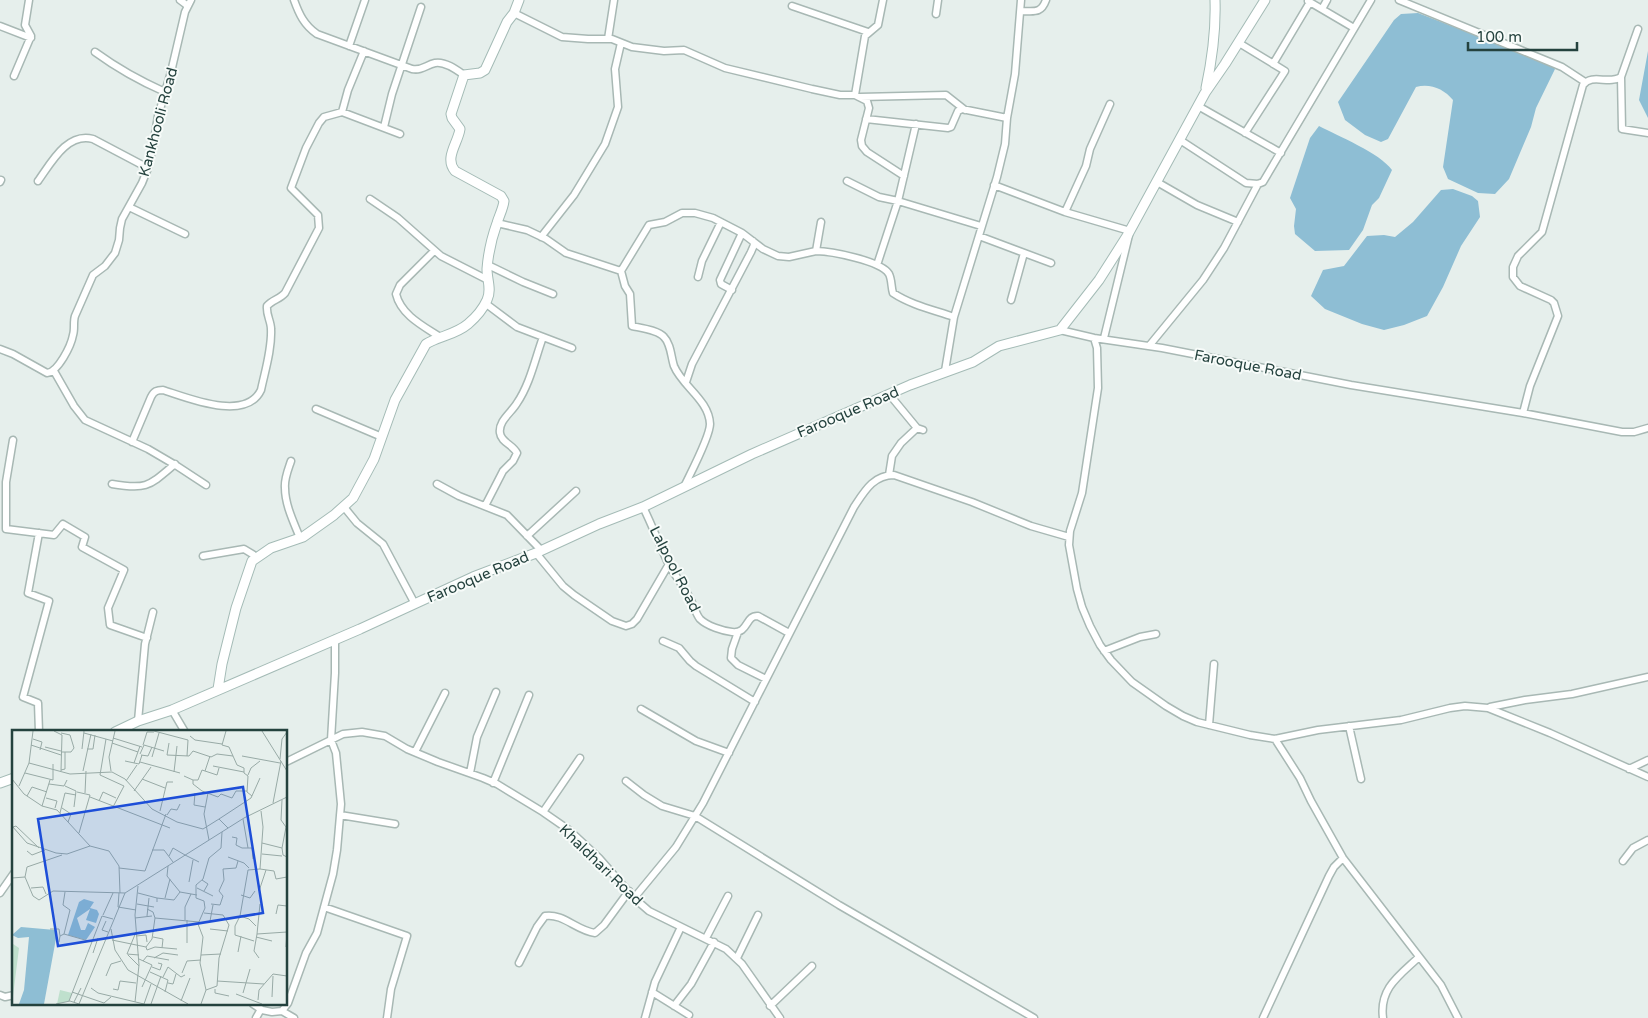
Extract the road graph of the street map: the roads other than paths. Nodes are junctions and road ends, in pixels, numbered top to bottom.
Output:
1 (29, 0) edge
2 (180, 0) edge
3 (294, 0) edge
4 (365, 0) edge
5 (519, 0) edge
6 (614, 0) edge
7 (882, 0) edge
8 (938, 0) edge
9 (1021, 0) edge
10 (1046, 0) edge
11 (1215, 0) edge
12 (1265, 0) edge
13 (1327, 0) edge
14 (1371, 0) edge
15 (1399, 0) edge
16 (1308, 1) edge
17 (189, 3) edge
18 (792, 6) dead end
19 (421, 7) dead end
20 (1322, 9) junction
21 (1020, 11) junction
22 (514, 13) junction
23 (936, 14) dead end
24 (0, 26) edge
25 (1354, 28) junction
26 (1638, 29) dead end
27 (868, 32) junction
28 (30, 38) junction
29 (608, 39) junction
30 (1239, 43) junction
31 (621, 44) junction
32 (349, 46) junction
33 (364, 51) junction
34 (95, 52) dead end
35 (1273, 64) junction
36 (402, 65) junction
37 (464, 75) junction
38 (14, 76) dead end
39 (1621, 77) junction
40 (1585, 82) junction
41 (165, 92) junction
42 (1205, 93) junction
43 (856, 96) junction
44 (1110, 104) dead end
45 (1198, 106) junction
46 (966, 110) junction
47 (342, 112) junction
48 (1007, 118) junction
49 (866, 119) junction
50 (916, 124) junction
51 (384, 127) junction
52 (1245, 133) junction
53 (1648, 133) edge
54 (400, 134) dead end
55 (1180, 140) junction
56 (1280, 154) junction
57 (148, 168) junction
58 (904, 176) junction
59 (38, 181) dead end
60 (847, 181) dead end
61 (1157, 182) junction
62 (1258, 184) junction
63 (994, 185) junction
64 (370, 199) dead end
65 (898, 201) junction
66 (129, 207) junction
67 (1064, 212) junction
68 (721, 222) junction
69 (821, 222) dead end
70 (1238, 222) junction
71 (497, 223) junction
72 (981, 226) junction
73 (1130, 231) junction
74 (742, 233) junction
75 (186, 234) dead end
76 (979, 236) junction
77 (541, 237) junction
78 (753, 241) junction
79 (434, 251) junction
80 (816, 251) junction
81 (1024, 253) junction
82 (1051, 263) dead end
83 (877, 265) junction
84 (488, 266) junction
85 (621, 271) junction
86 (698, 276) dead end
87 (488, 280) junction
88 (732, 290) junction
89 (553, 294) dead end
90 (1011, 300) dead end
91 (485, 303) junction
92 (954, 317) junction
93 (1060, 330) junction
94 (543, 337) junction
95 (440, 338) junction
96 (1094, 338) junction
97 (1104, 338) junction
98 (1149, 346) junction
99 (572, 348) dead end
100 (0, 349) edge
101 (54, 371) junction
102 (945, 371) junction
103 (686, 382) junction
104 (889, 394) junction
105 (316, 409) dead end
106 (1523, 413) junction
107 (1648, 428) edge
108 (382, 436) junction
109 (13, 440) dead end
110 (132, 442) junction
111 (290, 461) dead end
112 (175, 464) junction
113 (889, 475) junction
114 (112, 484) dead end
115 (437, 484) dead end
116 (206, 485) dead end
117 (684, 487) junction
118 (576, 491) dead end
119 (485, 506) junction
120 (344, 507) junction
121 (643, 507) junction
122 (39, 533) junction
123 (527, 536) junction
124 (1069, 537) junction
125 (300, 538) junction
126 (538, 552) junction
127 (203, 556) dead end
128 (257, 557) junction
129 (669, 564) junction
130 (415, 604) junction
131 (153, 612) dead end
132 (738, 632) junction
133 (789, 633) junction
134 (1156, 634) dead end
135 (147, 638) junction
136 (335, 639) junction
137 (663, 641) dead end
138 (1104, 651) junction
139 (1214, 664) dead end
140 (1648, 677) edge
141 (766, 679) junction
142 (218, 689) junction
143 (445, 692) dead end
144 (496, 692) dead end
145 (529, 695) dead end
146 (755, 702) junction
147 (641, 708) dead end
148 (1488, 708) junction
149 (172, 710) junction
150 (138, 721) junction
151 (1209, 725) junction
152 (1349, 726) junction
153 (39, 730) edge
154 (119, 730) edge
155 (183, 730) edge
156 (1275, 739) junction
157 (331, 740) junction
158 (415, 752) junction
159 (729, 753) junction
160 (580, 758) dead end
161 (1648, 760) edge
162 (288, 761) edge
163 (1629, 769) junction
164 (470, 773) junction
165 (1648, 777) edge
166 (12, 779) edge
167 (1361, 779) dead end
168 (626, 781) dead end
169 (494, 782) junction
170 (0, 783) edge
171 (544, 812) junction
172 (340, 815) junction
173 (695, 816) junction
174 (395, 824) dead end
175 (1648, 840) edge
176 (1343, 858) junction
177 (1623, 861) dead end
178 (12, 876) edge
179 (628, 891) junction
180 (0, 893) edge
181 (728, 896) dead end
182 (634, 898) junction
183 (324, 907) junction
184 (758, 915) dead end
185 (681, 927) junction
186 (706, 938) junction
187 (714, 942) junction
188 (1419, 957) junction
189 (737, 958) junction
190 (519, 963) dead end
191 (812, 966) dead end
192 (652, 992) junction
193 (0, 995) edge
194 (12, 995) edge
195 (288, 1004) edge
196 (256, 1006) edge
197 (286, 1006) edge
198 (674, 1006) junction
199 (770, 1006) junction
200 (261, 1009) junction
201 (282, 1012) junction
202 (689, 1015) dead end
203 (256, 1018) edge
204 (294, 1018) edge
205 (387, 1018) edge
206 (645, 1018) edge
207 (780, 1018) edge
208 (1034, 1018) edge
209 (1263, 1018) edge
210 (1383, 1018) edge
211 (1458, 1018) edge

1 - 28 street
2 - 17 street
3 - 32 street
4 - 32 street
5 - 22 main road
6 - 29 street
7 - 27 street
8 - 23 street
9 - 21 street
10 - 21 street
11 - 42 main road
12 - 30 main road
13 - 20 street
14 - 25 street
15 - 40 street
16 - 20 street
16 - 35 street
17 - 41 street, Kankhooli Road
18 - 27 street
19 - 36 street
20 - 25 street
21 - 48 street
22 - 29 street
22 - 37 main road
24 - 28 street
25 - 56 street
26 - 39 street
27 - 43 street
28 - 38 street
29 - 31 street
30 - 35 street
30 - 42 main road
31 - 43 street
31 - 77 street
32 - 33 street
33 - 36 street
33 - 47 street
34 - 41 street
35 - 52 street
36 - 37 street
36 - 51 street
37 - 71 main road
39 - 40 street
39 - 53 street
40 - 106 street
41 - 57 street, Kankhooli Road
42 - 45 main road
43 - 46 street
43 - 49 street
44 - 67 street
45 - 52 street
45 - 55 main road
46 - 48 street
46 - 50 street
47 - 51 street
47 - 110 street
48 - 63 street
49 - 50 street
49 - 58 street
50 - 58 street
51 - 54 street
52 - 56 street
55 - 61 main road
55 - 62 street
56 - 62 street
57 - 59 street
57 - 66 street, Kankhooli Road
58 - 65 street
60 - 65 street
61 - 70 street
61 - 73 main road
62 - 70 street
63 - 67 street
63 - 72 street
64 - 79 street
65 - 72 street
65 - 83 street
66 - 75 street
66 - 101 street, Kankhooli Road
67 - 73 street
68 - 74 street
68 - 85 street
68 - 86 street
69 - 80 street
70 - 98 street
71 - 77 street
71 - 84 main road
72 - 76 street
73 - 93 main road
73 - 97 street
74 - 78 street
74 - 88 street
76 - 81 street
76 - 92 street
77 - 85 street
78 - 80 street
78 - 88 street
79 - 87 street
79 - 95 street
80 - 83 street
81 - 82 street
81 - 90 street
83 - 92 street
84 - 87 main road
84 - 89 street
85 - 103 street
87 - 91 main road
88 - 103 street
91 - 94 street
91 - 95 main road
92 - 102 street
93 - 96 street, Farooque Road
93 - 102 main road, Farooque Road
94 - 99 street
94 - 119 street
95 - 108 main road
96 - 97 street, Farooque Road
96 - 124 street
97 - 98 street, Farooque Road
98 - 106 street, Farooque Road
100 - 101 street
101 - 110 street
102 - 104 main road, Farooque Road
103 - 117 street
104 - 113 street
104 - 117 main road, Farooque Road
105 - 108 street
106 - 107 street, Farooque Road
108 - 120 main road
109 - 122 street
110 - 112 street
111 - 125 street
112 - 114 street
112 - 116 street
113 - 124 street
113 - 133 street
115 - 119 street
117 - 121 main road, Farooque Road
118 - 123 street
119 - 123 street
120 - 125 main road
120 - 130 street
121 - 126 main road, Farooque Road
121 - 129 street, Lalpool Road
122 - 135 street
122 - 153 street
123 - 126 street
124 - 138 street
125 - 128 main road
126 - 129 street
126 - 130 main road, Farooque Road
127 - 128 street
128 - 142 main road
129 - 132 street, Lalpool Road
130 - 136 main road, Farooque Road
131 - 135 street
132 - 133 street
132 - 141 street
133 - 141 street
134 - 138 street
135 - 150 street
136 - 142 main road, Farooque Road
136 - 157 street
137 - 146 street
138 - 151 street
139 - 151 street
140 - 148 street
141 - 146 street
142 - 149 main road, Farooque Road
143 - 158 street
144 - 164 street
145 - 169 street
146 - 159 street
147 - 159 street
148 - 152 street
148 - 163 street
149 - 150 main road, Farooque Road
149 - 155 street
150 - 154 main road, Farooque Road
151 - 156 street
152 - 156 street
152 - 167 street
156 - 176 street
157 - 158 street, Khaldhari Road
157 - 162 street, Khaldhari Road
157 - 172 street
158 - 164 street, Khaldhari Road
159 - 173 street
160 - 171 street
161 - 163 street
163 - 165 street
164 - 169 street, Khaldhari Road
166 - 170 main road
168 - 173 street
169 - 171 street, Khaldhari Road
171 - 179 street, Khaldhari Road
172 - 174 street
172 - 183 street
173 - 182 street
173 - 208 street
175 - 177 street
176 - 188 street
176 - 209 street
178 - 180 street
179 - 182 street, Khaldhari Road
179 - 190 street
181 - 186 street
182 - 185 street, Khaldhari Road
183 - 195 street
183 - 205 street
184 - 189 street
185 - 186 street, Khaldhari Road
185 - 192 street
186 - 187 street, Khaldhari Road
187 - 189 street, Khaldhari Road
187 - 198 street
188 - 210 street
188 - 211 street
189 - 199 street, Khaldhari Road
191 - 199 street
192 - 198 street
192 - 206 street
193 - 194 street
196 - 200 street
197 - 201 street
198 - 202 street
199 - 207 street, Khaldhari Road
200 - 201 street
200 - 203 street
201 - 204 street

